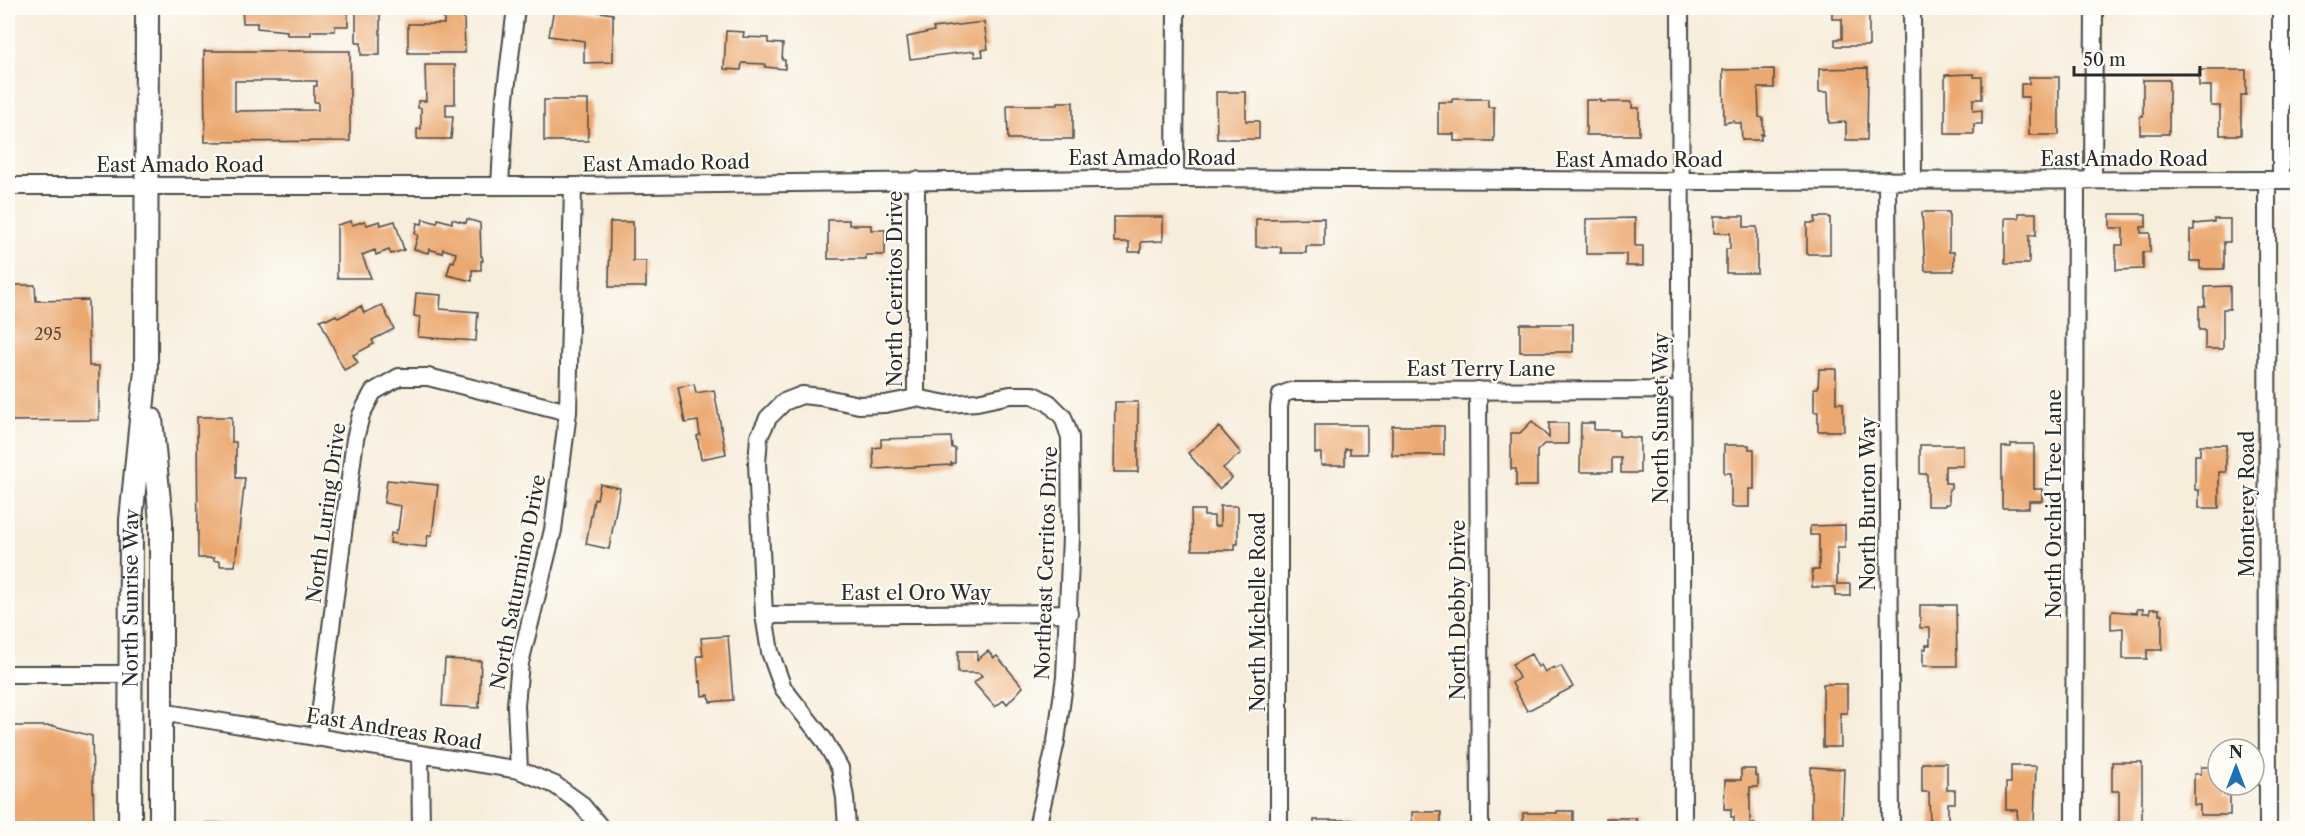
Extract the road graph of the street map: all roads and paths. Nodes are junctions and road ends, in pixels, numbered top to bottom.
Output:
1 (147, 8) edge
2 (516, 8) edge
3 (1176, 8) edge
4 (1680, 8) edge
5 (1912, 8) edge
6 (2094, 8) edge
7 (2281, 8) edge
8 (1175, 178) junction
9 (916, 180) junction
10 (1887, 180) junction
11 (1913, 180) junction
12 (2084, 180) junction
13 (2282, 180) edge
14 (1682, 181) junction
15 (500, 185) junction
16 (8, 186) edge
17 (147, 186) junction
18 (573, 186) junction
19 (146, 370) junction
20 (1478, 390) junction
21 (1682, 390) junction
22 (1281, 395) joint
23 (916, 398) junction
24 (568, 412) junction
25 (130, 574) junction
26 (1069, 614) junction
27 (764, 615) junction
28 (8, 674) edge
29 (130, 674) junction
30 (161, 712) junction
31 (317, 738) junction
32 (420, 754) junction
33 (519, 770) junction
34 (130, 828) edge
35 (161, 828) edge
36 (421, 828) edge
37 (601, 828) edge
38 (847, 828) edge
39 (1037, 828) edge
40 (1279, 828) edge
41 (1480, 828) edge
42 (1683, 828) edge
43 (1891, 828) edge
44 (2074, 828) edge
45 (2268, 828) edge

1 - 17 main road, North Sunrise Way
2 - 15 street
3 - 8 street
4 - 14 street, North Sunset Way
5 - 11 street
6 - 12 street, North Orchid Tree Lane
7 - 13 street, Monterey Road
8 - 9 street, East Amado Road
8 - 14 street, East Amado Road
9 - 18 street, East Amado Road
9 - 23 street, North Cerritos Drive
10 - 11 street, East Amado Road
10 - 14 street, East Amado Road
10 - 43 street, North Burton Way
11 - 12 street, East Amado Road
12 - 13 street, East Amado Road
12 - 44 street, North Orchid Tree Lane
13 - 45 street, Monterey Road
14 - 21 street, North Sunset Way
15 - 17 street, East Amado Road
15 - 18 street, East Amado Road
16 - 17 street, East Amado Road
17 - 19 main road, North Sunrise Way
18 - 24 street, North Saturmino Drive
19 - 25 main road, North Sunrise Way
19 - 30 main road, North Sunrise Way
20 - 21 street, East Terry Lane
20 - 22 street, East Terry Lane
20 - 41 street, North Debby Drive
21 - 42 street, North Sunset Way
22 - 40 street, North Michelle Road
23 - 26 street, Northeast Cerritos Drive
23 - 27 street
24 - 31 street, North Luring Drive
24 - 33 street, North Saturmino Drive
25 - 29 main road, North Sunrise Way
25 - 30 main road
26 - 27 street, East el Oro Way
26 - 39 street, Northeast Cerritos Drive
27 - 38 street
28 - 29 street
29 - 34 main road, North Sunrise Way
30 - 31 street, East Andreas Road
30 - 35 main road, North Sunrise Way
31 - 32 street, East Andreas Road
32 - 33 street, East Andreas Road
32 - 36 street
33 - 37 street, East Andreas Road

